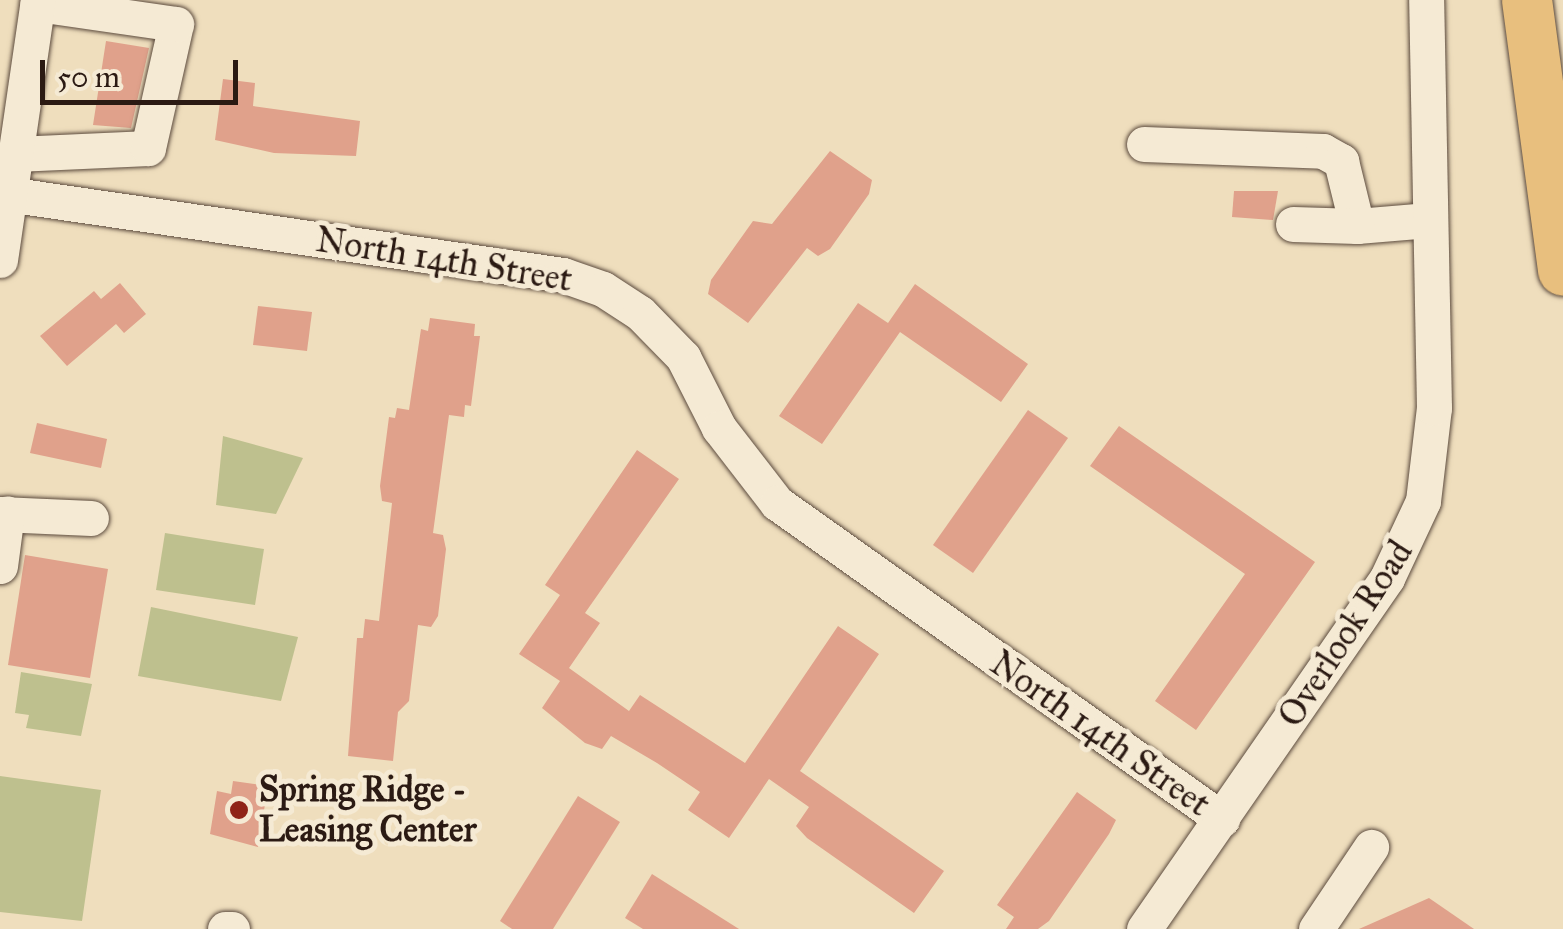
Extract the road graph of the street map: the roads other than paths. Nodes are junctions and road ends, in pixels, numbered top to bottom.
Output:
1 (1426, 0) edge
2 (1527, 0) edge
3 (37, 2) edge
4 (1144, 144) dead end
5 (16, 154) junction
6 (5, 193) edge
7 (1430, 220) junction
8 (1294, 224) dead end
9 (1358, 226) junction
10 (0, 260) edge
11 (1563, 271) edge
12 (4, 514) edge
13 (91, 518) dead end
14 (0, 566) edge
15 (1222, 819) junction
16 (1372, 848) dead end
17 (1144, 929) edge
18 (1316, 929) edge

1 - 7 street, Overlook Road
2 - 11 highway
3 - 5 street
3 - 5 street
4 - 9 street
5 - 6 street
6 - 10 street
6 - 15 street, North 14th Street
7 - 9 street
7 - 15 street, Overlook Road
8 - 9 street
12 - 13 street
12 - 14 street
15 - 17 street, Overlook Road
16 - 18 street

